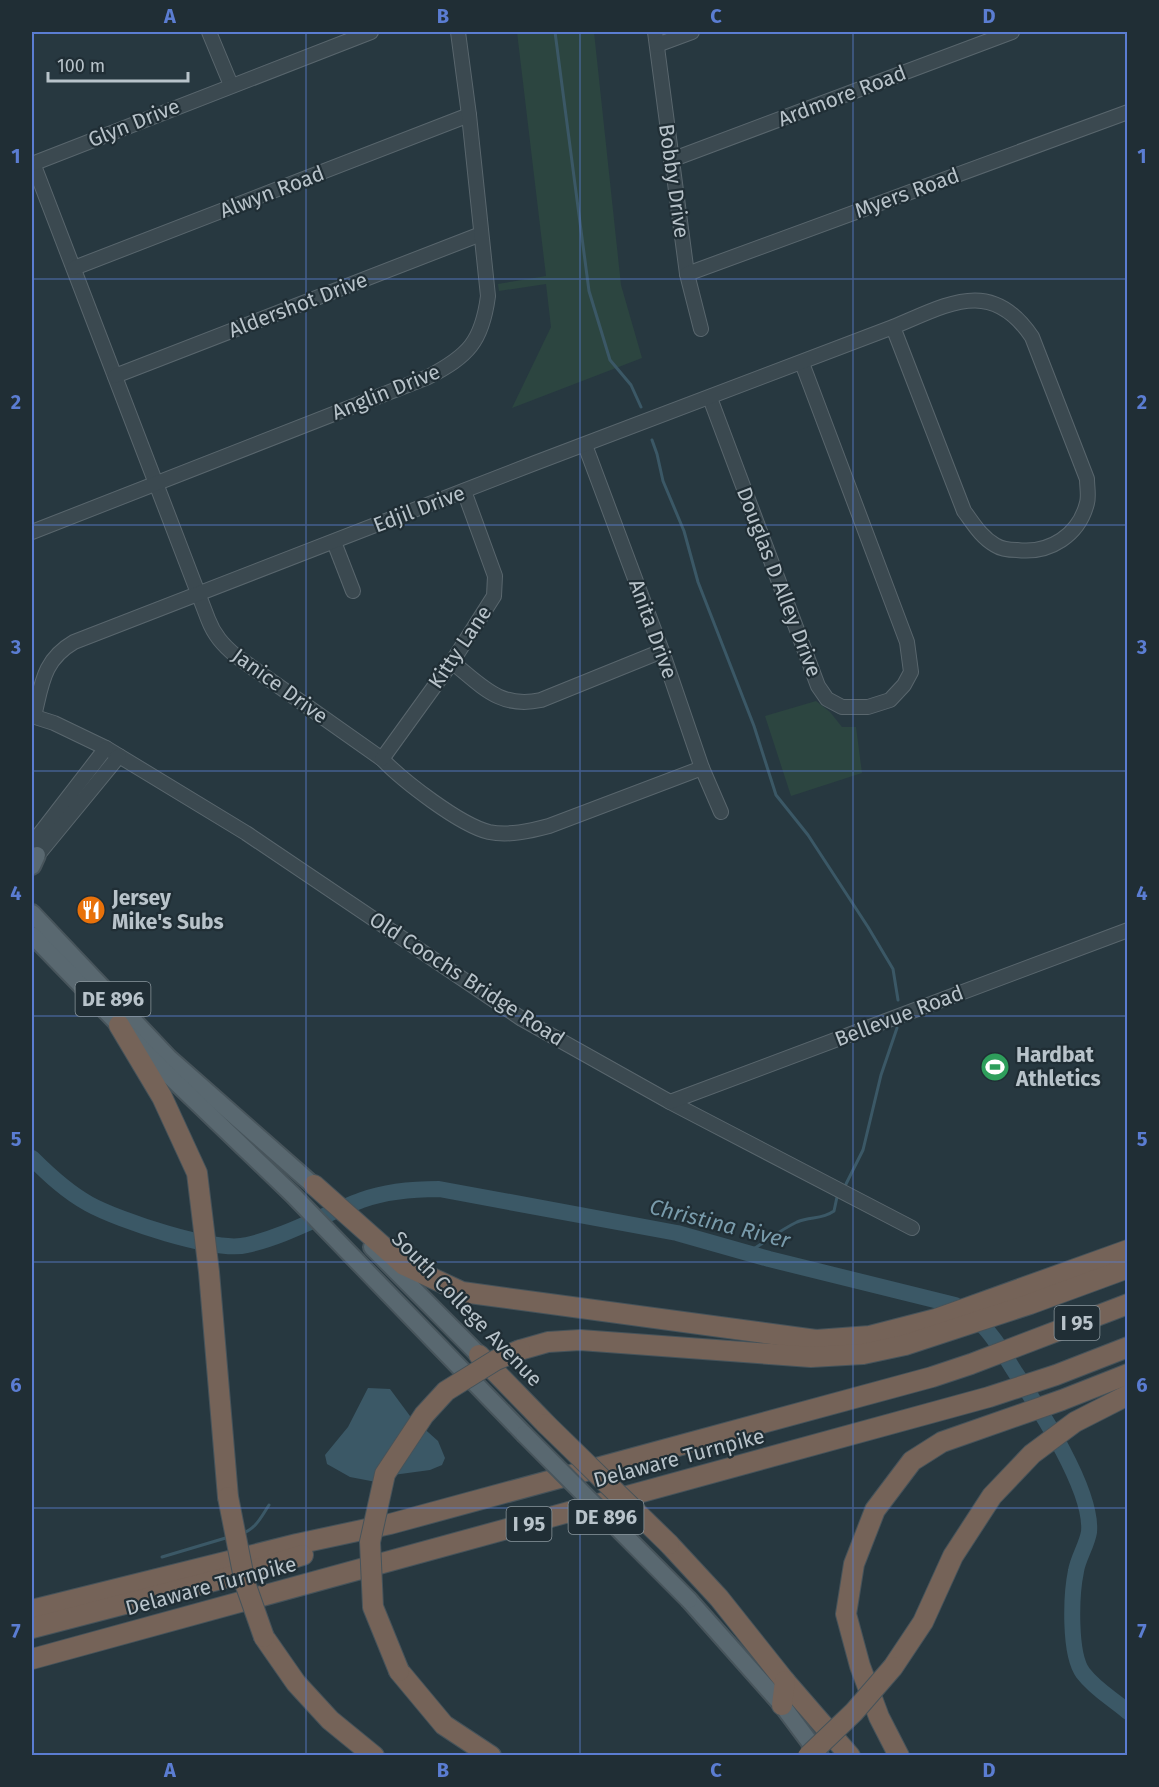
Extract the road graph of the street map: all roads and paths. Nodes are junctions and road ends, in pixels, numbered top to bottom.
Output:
1 (210, 32) edge
2 (371, 32) edge
3 (458, 32) edge
4 (692, 32) edge
5 (1012, 32) edge
6 (347, 36) edge
7 (656, 38) edge
8 (231, 85) junction
9 (1128, 112) edge
10 (469, 115) junction
11 (671, 160) junction
12 (32, 163) edge
13 (481, 234) junction
14 (74, 268) junction
15 (687, 274) junction
16 (893, 327) junction
17 (701, 329) dead end
18 (802, 363) junction
19 (115, 376) junction
20 (710, 398) junction
21 (585, 445) junction
22 (156, 483) junction
23 (464, 491) junction
24 (32, 532) edge
25 (334, 542) junction
26 (353, 591) dead end
27 (199, 595) junction
28 (662, 651) junction
29 (452, 662) junction
30 (33, 716) edge
31 (106, 748) junction
32 (119, 756) junction
33 (382, 759) junction
34 (702, 768) junction
35 (721, 812) dead end
36 (33, 857) edge
37 (32, 902) edge
38 (34, 923) edge
39 (1128, 930) edge
40 (119, 1026) junction
41 (670, 1102) junction
42 (314, 1185) joint
43 (356, 1224) junction
44 (912, 1228) dead end
45 (1128, 1250) edge
46 (1128, 1268) edge
47 (1025, 1297) junction
48 (1128, 1304) edge
49 (1128, 1347) edge
50 (813, 1349) junction
51 (479, 1355) joint
52 (1128, 1374) edge
53 (1128, 1395) edge
54 (390, 1524) junction
55 (32, 1610) edge
56 (32, 1628) edge
57 (32, 1659) edge
58 (785, 1681) junction
59 (782, 1705) junction
60 (374, 1755) edge
61 (491, 1755) edge
62 (808, 1755) edge
63 (820, 1755) edge
64 (850, 1755) edge
65 (899, 1755) edge

1 - 8 street
2 - 6 street, Glyn Drive
3 - 10 street, Anglin Drive
4 - 7 street
5 - 11 street, Ardmore Road
6 - 8 street, Glyn Drive
7 - 11 street, Bobby Drive
8 - 12 street, Glyn Drive
9 - 15 street, Myers Road
10 - 13 street, Anglin Drive
10 - 14 street, Alwyn Road
11 - 15 street, Bobby Drive
12 - 14 street, Janice Drive
13 - 19 street, Aldershot Drive
13 - 22 street, Anglin Drive
14 - 19 street, Janice Drive
15 - 17 street, Bobby Drive
16 - 16 street, Edjil Drive
16 - 18 street, Edjil Drive
18 - 20 street, Edjil Drive
18 - 20 street, Douglas D Alley Drive
19 - 22 street, Janice Drive
20 - 21 street, Edjil Drive
21 - 23 street, Edjil Drive
21 - 28 street, Anita Drive
22 - 24 street, Anglin Drive
22 - 27 street, Janice Drive
23 - 25 street, Edjil Drive
23 - 29 street, Kitty Lane
25 - 26 street
25 - 27 street, Edjil Drive
27 - 30 street, Edjil Drive
27 - 33 street, Janice Drive
28 - 29 street
28 - 34 street, Anita Drive
29 - 33 street, Kitty Lane
30 - 31 street, Old Coochs Bridge Road
31 - 32 street, Old Coochs Bridge Road
31 - 36 street
32 - 36 street
32 - 41 street, Old Coochs Bridge Road
33 - 34 street, Janice Drive
34 - 35 street, Anita Drive
37 - 38 main road
38 - 40 main road, DE 896
38 - 42 main road, DE 896
39 - 41 street, Bellevue Road
40 - 59 main road, DE 896, bridge
40 - 60 highway, bridge
41 - 44 street, Old Coochs Bridge Road
42 - 43 highway
43 - 50 highway
43 - 51 main road, South College Avenue / DE 896
45 - 47 highway
46 - 47 highway
47 - 50 highway
48 - 54 highway, Delaware Turnpike / I 95
49 - 57 highway, Delaware Turnpike / I 95
50 - 61 highway, bridge
51 - 58 highway, South College Avenue / DE 896, bridge
52 - 65 highway
53 - 62 highway, bridge
54 - 55 highway, Delaware Turnpike / I 95
54 - 56 highway, Delaware Turnpike / I 95
58 - 59 highway
58 - 64 highway, South College Avenue / DE 896
59 - 63 main road, DE 896

